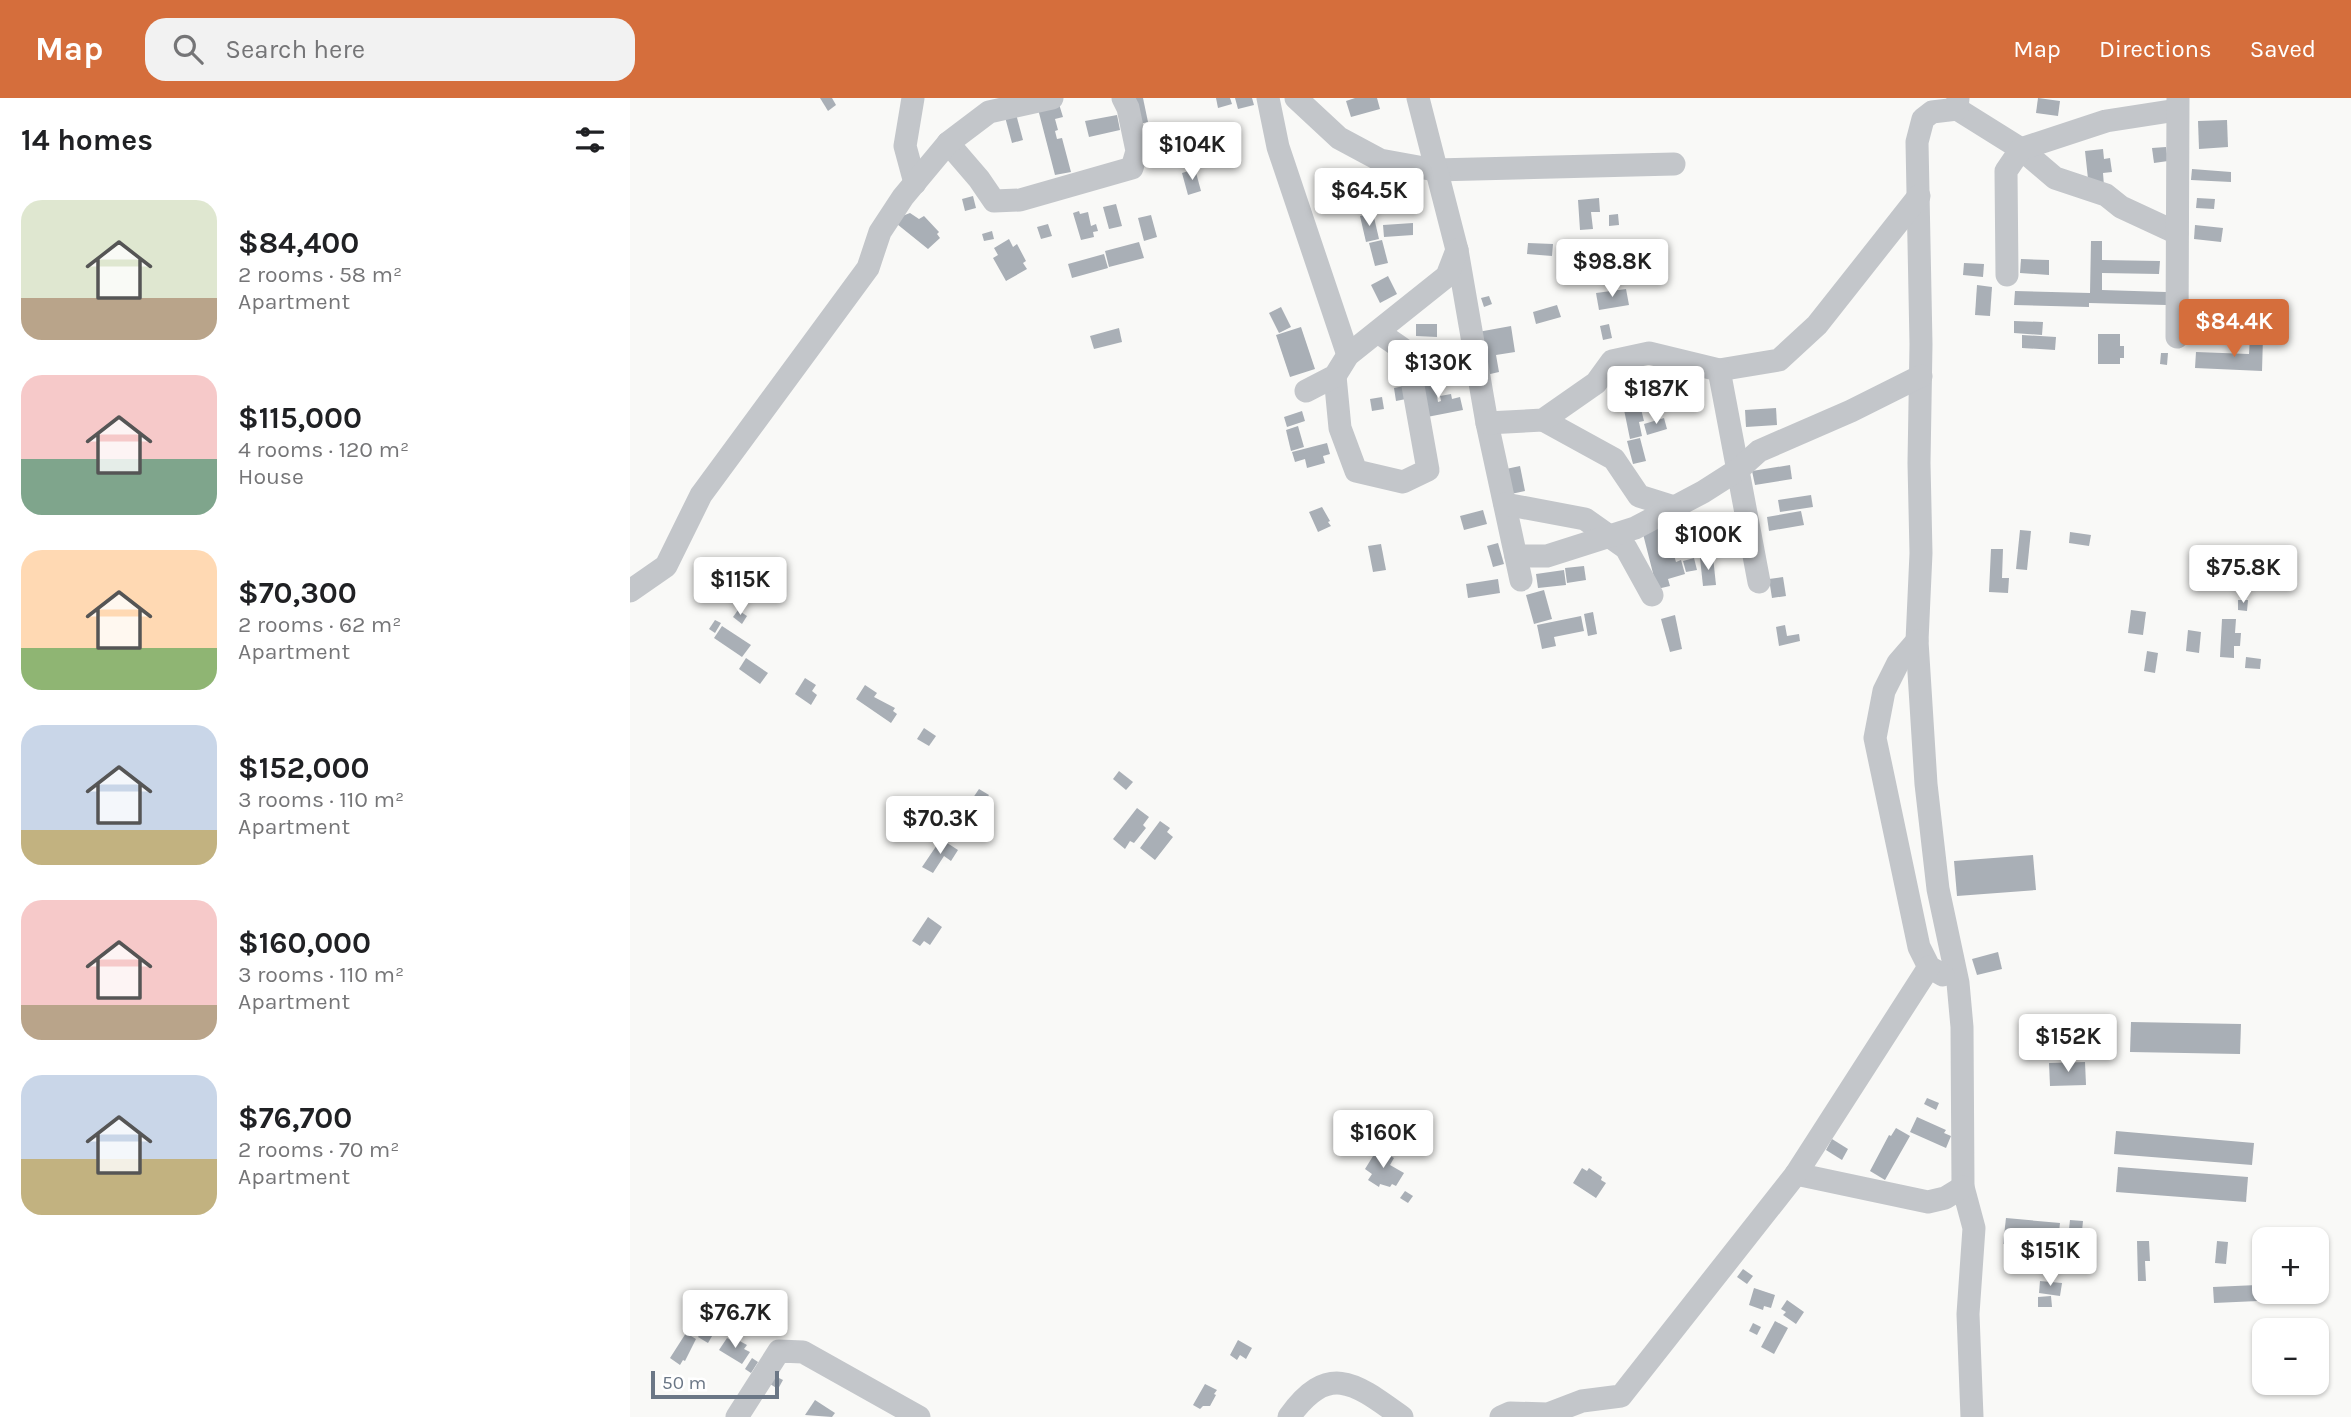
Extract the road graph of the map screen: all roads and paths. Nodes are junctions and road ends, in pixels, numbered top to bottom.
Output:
1 (912, 98) edge
2 (1052, 98) edge
3 (1124, 98) edge
4 (1268, 98) edge
5 (1296, 98) edge
6 (1418, 98) edge
7 (1958, 104) edge
8 (2178, 104) edge
9 (948, 143) junction
10 (2021, 149) junction
11 (1674, 164) dead end
12 (1435, 170) junction
13 (915, 183) junction
14 (1919, 197) junction
15 (2177, 233) junction
16 (1457, 250) junction
17 (2007, 275) dead end
18 (1378, 332) junction
19 (2177, 337) dead end
20 (1348, 355) junction
21 (1719, 370) junction
22 (1335, 376) junction
23 (1921, 376) junction
24 (1306, 391) dead end
25 (1543, 420) junction
26 (1487, 423) junction
27 (1739, 469) junction
28 (1505, 504) junction
29 (1674, 507) junction
30 (1612, 537) junction
31 (1759, 582) dead end
32 (630, 591) edge
33 (1652, 595) dead end
34 (1917, 640) junction
35 (1929, 967) junction
36 (1958, 983) junction
37 (1796, 1174) junction
38 (1963, 1187) junction
39 (737, 1417) edge
40 (919, 1417) edge
41 (1289, 1417) edge
42 (1402, 1417) edge
43 (1501, 1417) edge
44 (1972, 1417) edge

1 - 13 street
2 - 9 street
3 - 9 street
4 - 20 street
5 - 12 street
6 - 12 street
7 - 10 street
7 - 14 street
8 - 10 street
8 - 15 street
9 - 13 street
10 - 15 street
10 - 17 street
11 - 12 street
12 - 16 street
13 - 32 street
14 - 21 street
14 - 23 street
15 - 19 street
16 - 18 street
16 - 26 street
18 - 20 street
18 - 22 street
20 - 22 street
21 - 25 street
21 - 27 street
22 - 24 street
23 - 27 street
23 - 34 street
25 - 26 street
25 - 29 street
26 - 28 street
27 - 29 street
27 - 31 street
28 - 30 street
28 - 30 street
29 - 30 street
30 - 33 street
34 - 35 street
34 - 36 street
35 - 36 street
35 - 37 street
36 - 38 street
37 - 38 street
37 - 43 street
38 - 44 street
39 - 40 street
41 - 42 street

